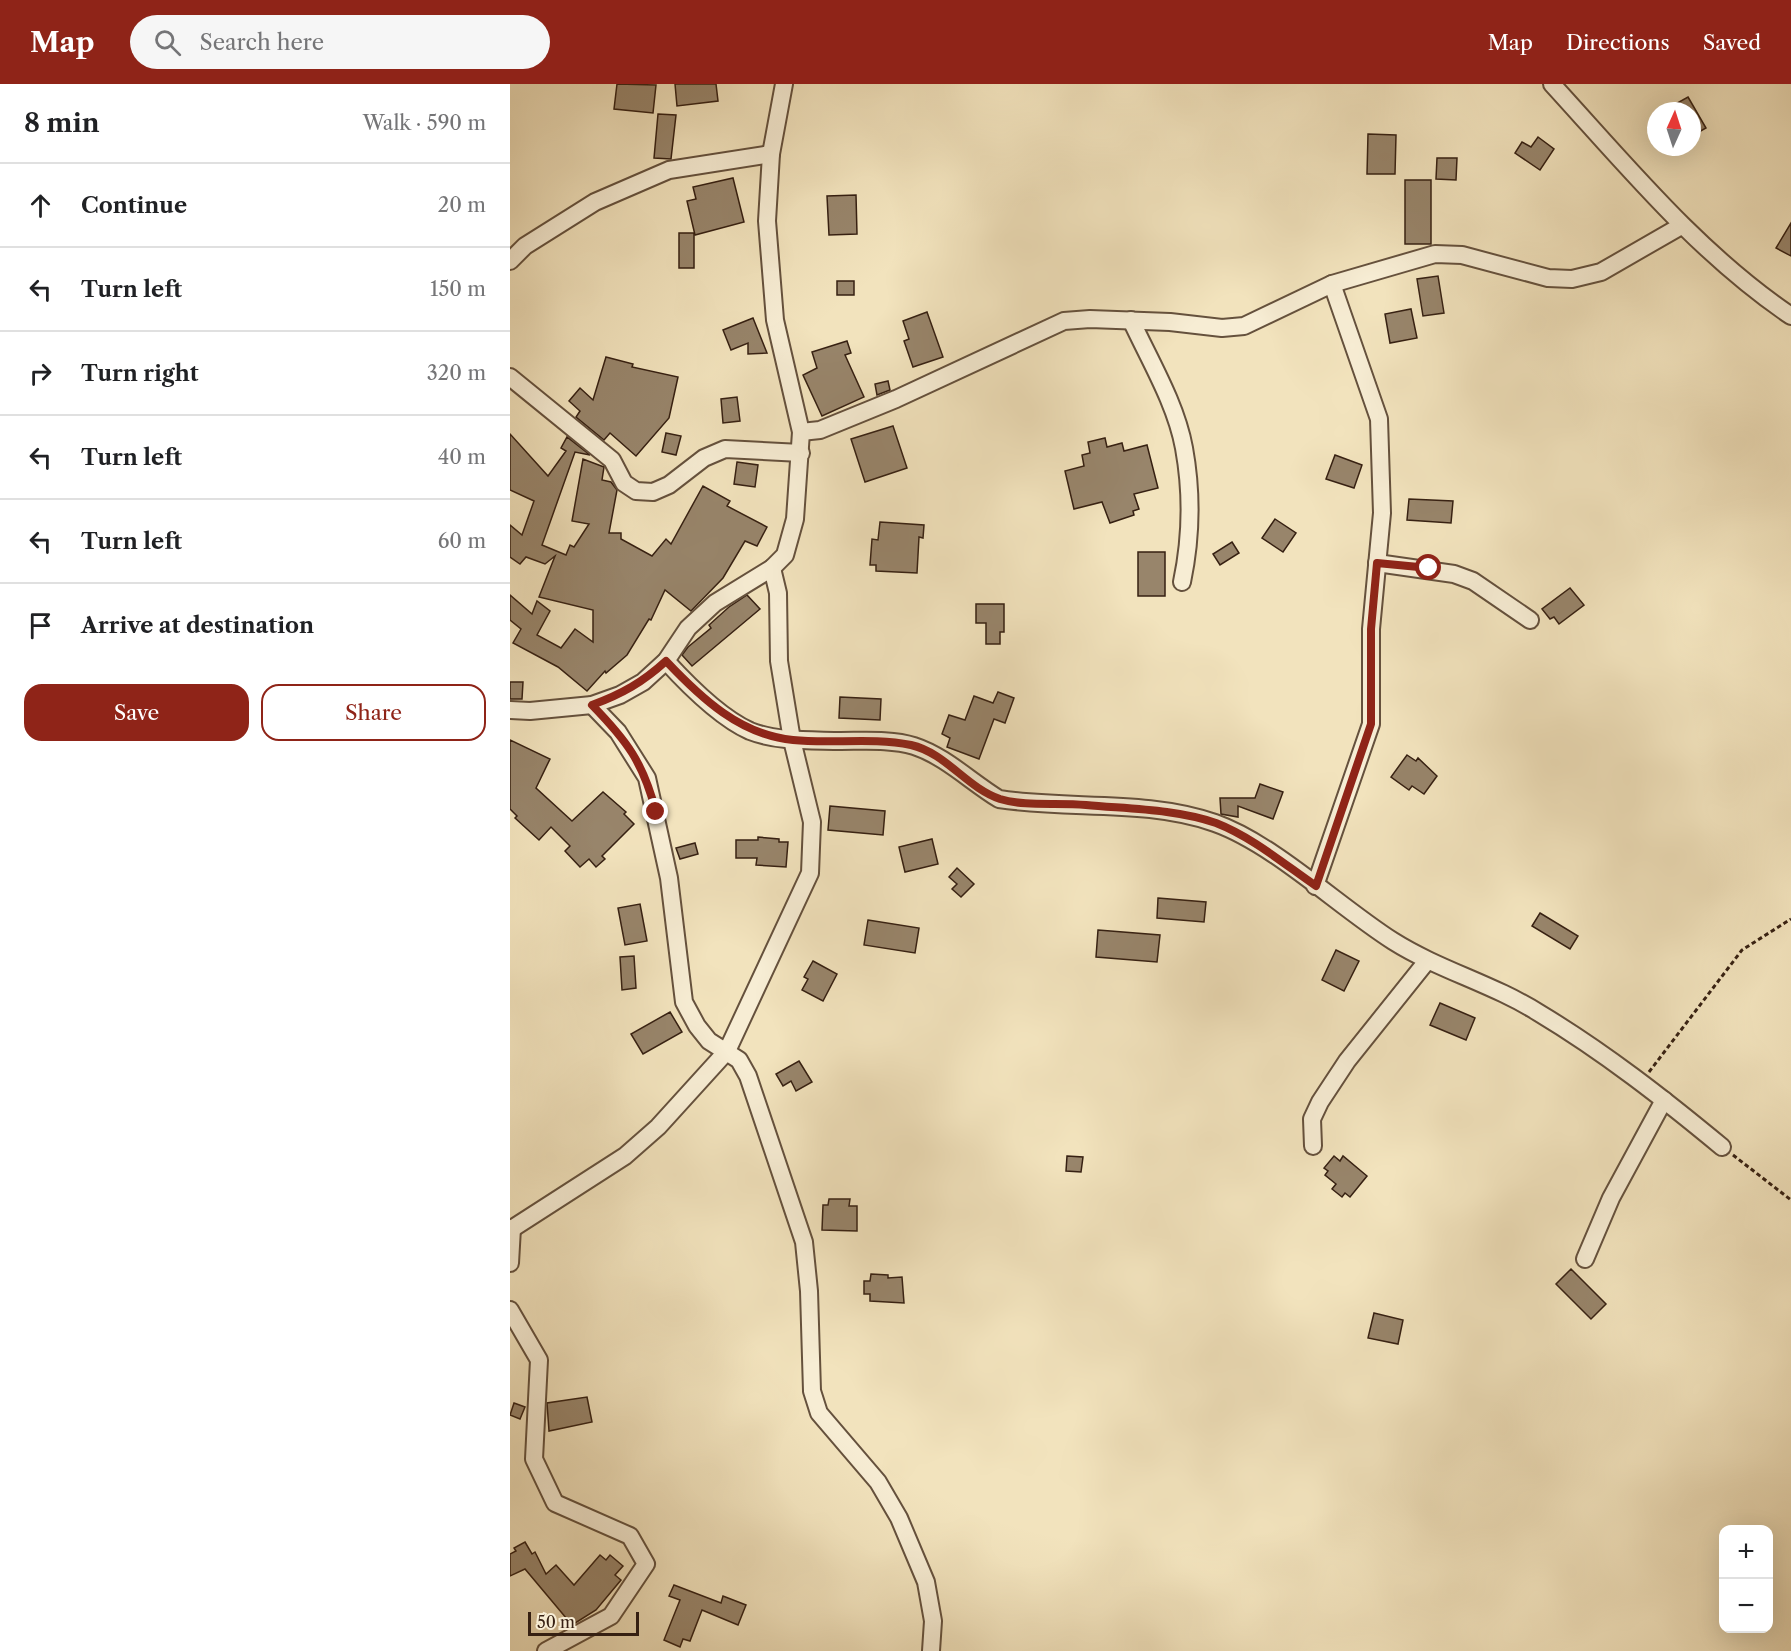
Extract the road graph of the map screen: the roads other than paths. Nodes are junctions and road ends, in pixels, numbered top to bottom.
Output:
1 (784, 84) edge
2 (1552, 84) edge
3 (771, 154) junction
4 (1681, 226) junction
5 (510, 261) edge
6 (1332, 284) junction
7 (1789, 311) edge
8 (1131, 320) junction
9 (510, 377) edge
10 (801, 432) junction
11 (801, 453) junction
12 (1377, 563) junction
13 (772, 568) junction
14 (1182, 582) dead end
15 (1530, 620) dead end
16 (666, 661) junction
17 (592, 705) junction
18 (510, 710) edge
19 (792, 740) junction
20 (1316, 886) junction
21 (1427, 961) junction
22 (728, 1051) junction
23 (1664, 1100) junction
24 (1313, 1146) dead end
25 (1722, 1147) road end
26 (511, 1229) edge
27 (1585, 1259) dead end
28 (510, 1263) edge
29 (510, 1310) edge
30 (546, 1651) edge
31 (931, 1651) edge

1 - 3 street
2 - 4 street
3 - 5 street
3 - 10 street
4 - 6 street
4 - 7 street
6 - 8 street
6 - 12 street
8 - 10 street
8 - 14 street
9 - 11 street
10 - 11 street
11 - 13 street
12 - 15 street
12 - 20 street
13 - 16 street
13 - 19 street
16 - 17 street
16 - 19 street
17 - 18 street
17 - 22 street
19 - 20 street
19 - 22 street
20 - 21 street
21 - 23 street
21 - 24 street
22 - 26 street
22 - 31 street
23 - 25 street
23 - 27 street
26 - 28 street
29 - 30 street

